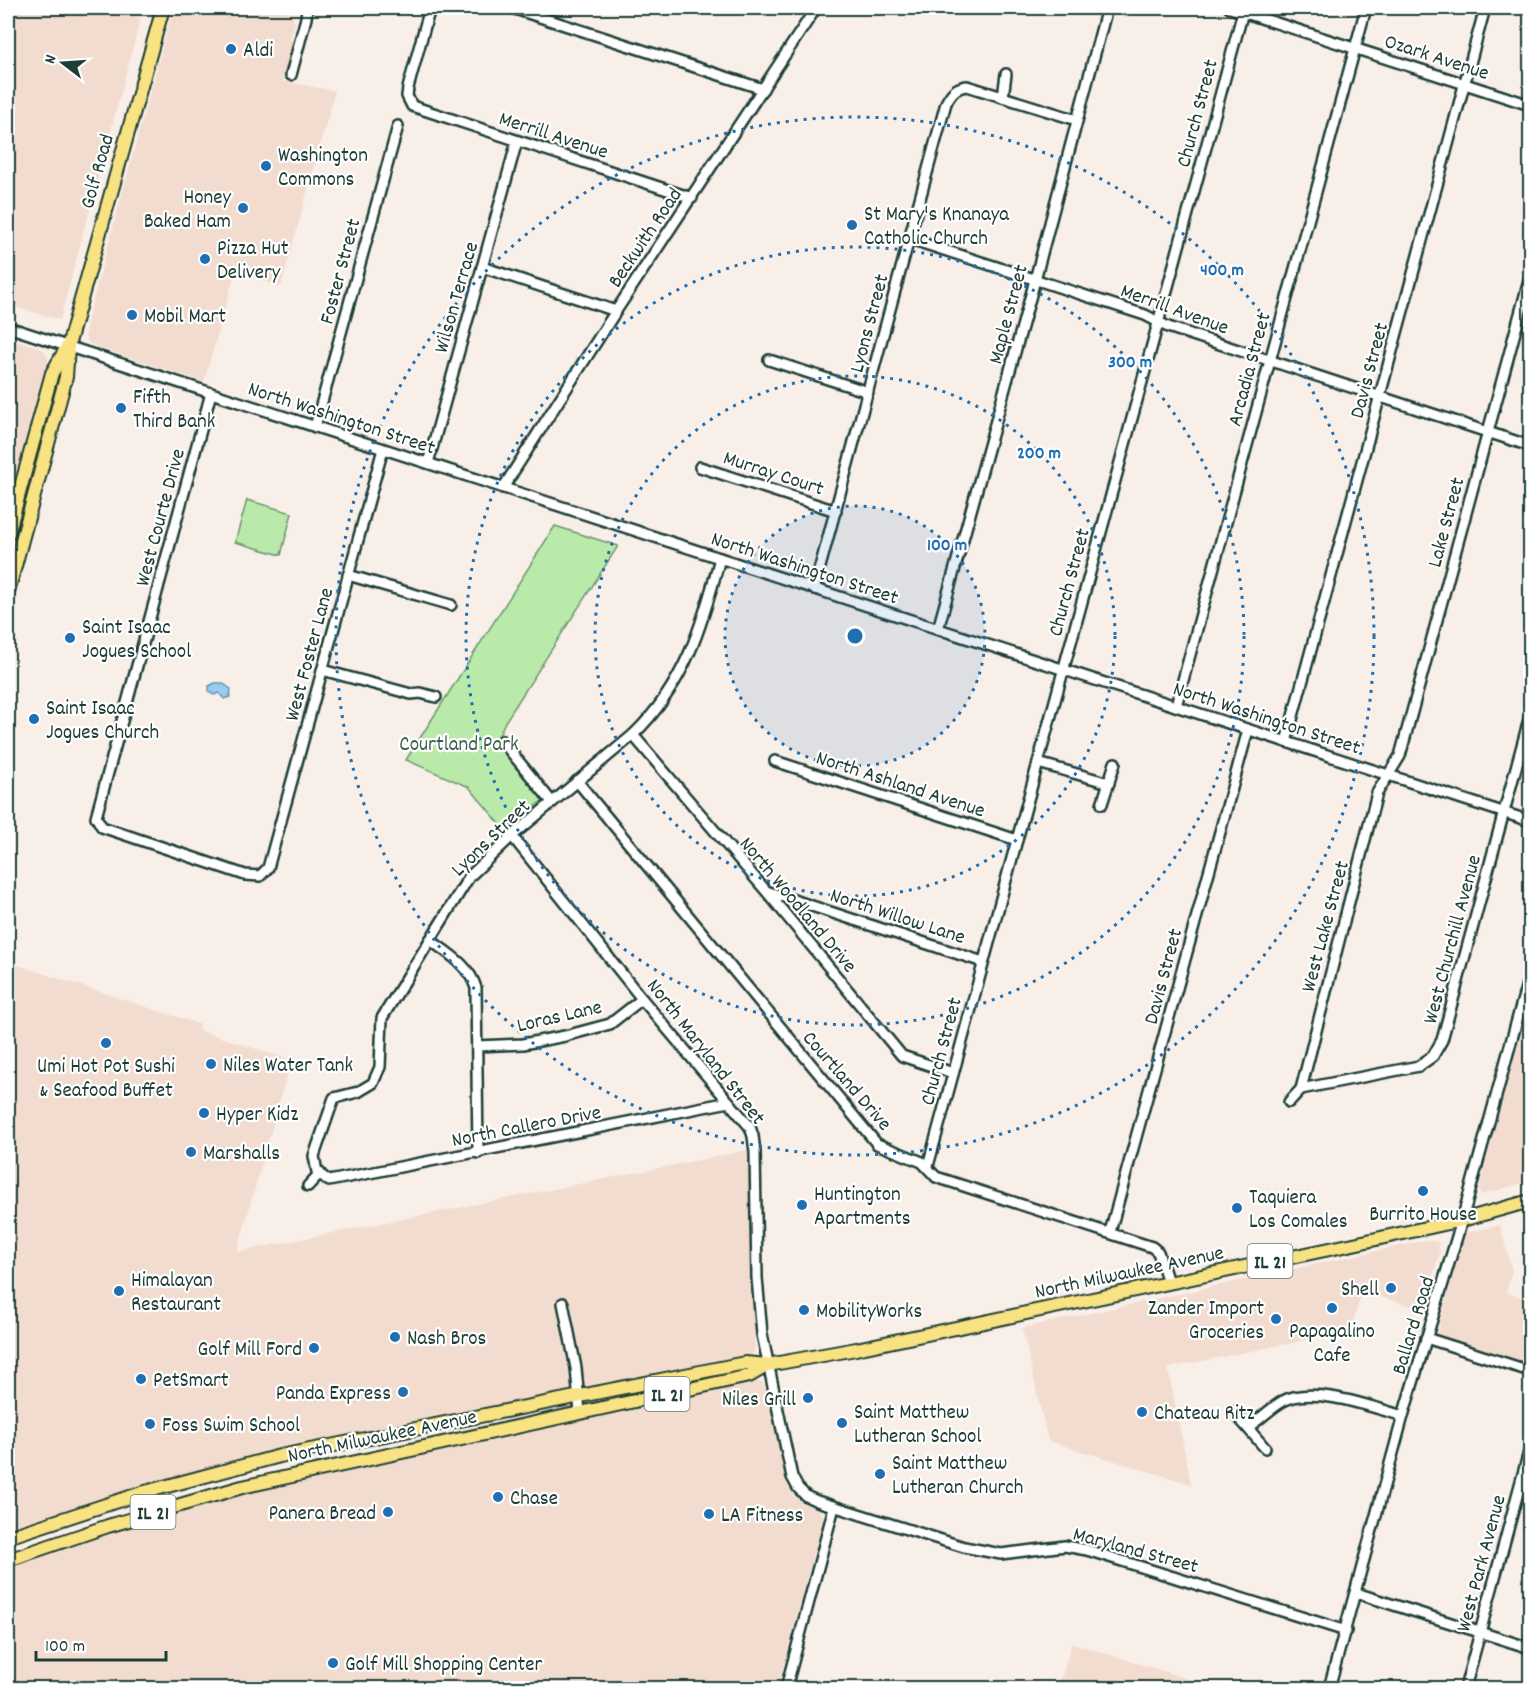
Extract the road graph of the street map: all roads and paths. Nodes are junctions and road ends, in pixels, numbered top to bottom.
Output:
1 (163, 8) edge
2 (307, 8) edge
3 (430, 8) edge
4 (512, 8) edge
5 (816, 8) edge
6 (1107, 8) edge
7 (1230, 8) edge
8 (1366, 8) edge
9 (1485, 8) edge
10 (1244, 10) edge
11 (1355, 48) junction
12 (1006, 74) dead end
13 (291, 75) dead end
14 (1464, 83) junction
15 (763, 89) junction
16 (1003, 97) junction
17 (1530, 105) edge
18 (1077, 120) junction
19 (398, 126) dead end
20 (517, 141) junction
21 (692, 198) junction
22 (910, 239) junction
23 (482, 267) junction
24 (1530, 277) edge
25 (1035, 280) junction
26 (616, 311) junction
27 (1158, 321) junction
28 (8, 327) edge
29 (68, 346) junction
30 (769, 360) dead end
31 (1269, 361) junction
32 (868, 392) junction
33 (212, 393) junction
34 (1379, 397) junction
35 (315, 427) junction
36 (1488, 432) junction
37 (1530, 446) edge
38 (383, 449) junction
39 (428, 463) junction
40 (700, 467) dead end
41 (503, 488) junction
42 (836, 511) junction
43 (8, 534) edge
44 (720, 558) junction
45 (348, 575) junction
46 (814, 589) junction
47 (8, 592) edge
48 (451, 605) dead end
49 (938, 629) junction
50 (322, 670) junction
51 (1063, 670) junction
52 (436, 697) dead end
53 (1176, 706) junction
54 (1530, 717) edge
55 (1248, 730) junction
56 (633, 735) junction
57 (502, 741) dead end
58 (1286, 742) junction
59 (775, 761) dead end
60 (1038, 763) junction
61 (1114, 764) dead end
62 (1388, 775) junction
63 (577, 781) junction
64 (1109, 783) junction
65 (552, 802) junction
66 (1102, 804) dead end
67 (1504, 813) junction
68 (1530, 821) edge
69 (512, 836) junction
70 (1017, 840) junction
71 (267, 868) joint
72 (767, 892) junction
73 (430, 940) junction
74 (983, 962) junction
75 (1530, 973) edge
76 (642, 999) junction
77 (477, 1046) junction
78 (953, 1074) junction
79 (1301, 1089) junction
80 (729, 1102) junction
81 (1289, 1102) dead end
82 (478, 1153) junction
83 (928, 1166) junction
84 (320, 1173) junction
85 (308, 1186) dead end
86 (1530, 1201) edge
87 (1462, 1220) junction
88 (1110, 1232) junction
89 (1168, 1282) junction
90 (563, 1303) dead end
91 (1426, 1338) junction
92 (768, 1365) junction
93 (1530, 1371) edge
94 (580, 1397) junction
95 (1233, 1411) dead end
96 (580, 1413) junction
97 (1403, 1416) junction
98 (1249, 1427) junction
99 (1265, 1448) dead end
100 (1530, 1448) edge
101 (834, 1507) junction
102 (8, 1537) edge
103 (8, 1560) edge
104 (1356, 1593) junction
105 (1346, 1631) junction
106 (1480, 1632) junction
107 (1530, 1648) edge
108 (787, 1688) edge
109 (1329, 1689) edge
110 (1465, 1689) edge

1 - 29 main road, Golf Road
2 - 13 street
3 - 20 street, Merrill Avenue
4 - 15 street
5 - 15 street, Beckwith Road
6 - 18 street, Maple Street
7 - 10 street, Ozark Avenue
8 - 11 street, Arcadia Street
9 - 14 street, Davis Street
10 - 11 street, Ozark Avenue
10 - 27 street, Church Street
11 - 14 street, Ozark Avenue
11 - 31 street, Arcadia Street
12 - 16 street
14 - 17 street, Ozark Avenue
14 - 34 street, Davis Street
15 - 21 street, Beckwith Road
16 - 18 street
16 - 22 street, Lyons Street
18 - 25 street, Maple Street
19 - 35 street, Foster Street
20 - 21 street, Merrill Avenue
20 - 23 street, Wilson Terrace
21 - 26 street, Beckwith Road
22 - 25 street, Merrill Avenue
22 - 32 street, Lyons Street
23 - 26 street
23 - 39 street, Wilson Terrace
24 - 36 street, Lake Street
25 - 27 street, Merrill Avenue
25 - 49 street, Maple Street
26 - 41 street, Beckwith Road
27 - 31 street, Merrill Avenue
27 - 51 street, Church Street
28 - 29 street, North Washington Street
29 - 33 street, North Washington Street
29 - 43 main road
29 - 47 main road
30 - 32 street
31 - 34 street, Merrill Avenue
31 - 53 street, Arcadia Street
32 - 42 street, Lyons Street
33 - 35 street, North Washington Street
33 - 71 street, West Courte Drive
34 - 36 street, Merrill Avenue
34 - 58 street, Davis Street
35 - 38 street, North Washington Street
36 - 37 street, Merrill Avenue
36 - 62 street, Lake Street
38 - 39 street, North Washington Street
38 - 45 street, West Foster Lane
39 - 41 street, North Washington Street
40 - 42 street, Murray Court
41 - 44 street, North Washington Street
42 - 46 street, Lyons Street
44 - 46 street, North Washington Street
44 - 56 street, Lyons Street
45 - 48 street
45 - 50 street, West Foster Lane
46 - 49 street, North Washington Street
49 - 51 street, North Washington Street
50 - 52 street
50 - 71 street, West Foster Lane
51 - 53 street, North Washington Street
51 - 60 street, Church Street
53 - 55 street, North Washington Street
54 - 67 street, West Churchill Avenue
55 - 58 street, North Washington Street
55 - 88 street, Davis Street
56 - 63 street, Lyons Street
56 - 72 street, North Woodland Drive
57 - 65 street
58 - 62 street, North Washington Street
59 - 70 street, North Ashland Avenue
60 - 64 street
60 - 70 street, Church Street
61 - 64 street
62 - 67 street, North Washington Street
62 - 79 street, West Lake Street
63 - 65 street, Lyons Street
63 - 83 street, Courtland Drive
64 - 66 street
65 - 69 street, Lyons Street
67 - 68 street, North Washington Street
67 - 79 street, West Churchill Avenue
69 - 73 street, Lyons Street
69 - 76 street, North Maryland Street
70 - 74 street, Church Street
72 - 74 street, North Willow Lane
72 - 78 street, North Woodland Drive
73 - 77 street
73 - 84 street, Lyons Street
74 - 78 street, Church Street
75 - 87 street, Ballard Road
76 - 77 street, Loras Lane
76 - 80 street, North Maryland Street
77 - 82 street
78 - 83 street, Church Street
79 - 81 street
80 - 82 street, North Callero Drive
80 - 92 street, North Maryland Street
82 - 84 street, North Callero Drive
83 - 88 street, Courtland Drive
84 - 85 street
86 - 87 main road, North Milwaukee Avenue / IL 21
87 - 89 main road, North Milwaukee Avenue / IL 21
87 - 91 street, Ballard Road
88 - 89 street, Courtland Drive
89 - 92 main road, North Milwaukee Avenue / IL 21
90 - 94 street
91 - 93 street
91 - 97 street, Ballard Road
92 - 94 main road, North Milwaukee Avenue / IL 21
92 - 96 main road, North Milwaukee Avenue / IL 21
92 - 101 street, Maryland Street
94 - 96 street
94 - 102 main road, North Milwaukee Avenue / IL 21
95 - 98 street
96 - 103 main road, North Milwaukee Avenue / IL 21
97 - 98 street
97 - 104 street, Ballard Road
98 - 99 street
100 - 106 street, West Park Avenue
101 - 105 street, Maryland Street
101 - 108 street
104 - 105 street, Ballard Road
104 - 106 street
105 - 109 street, Ballard Road
106 - 107 street
106 - 110 street, West Park Avenue

